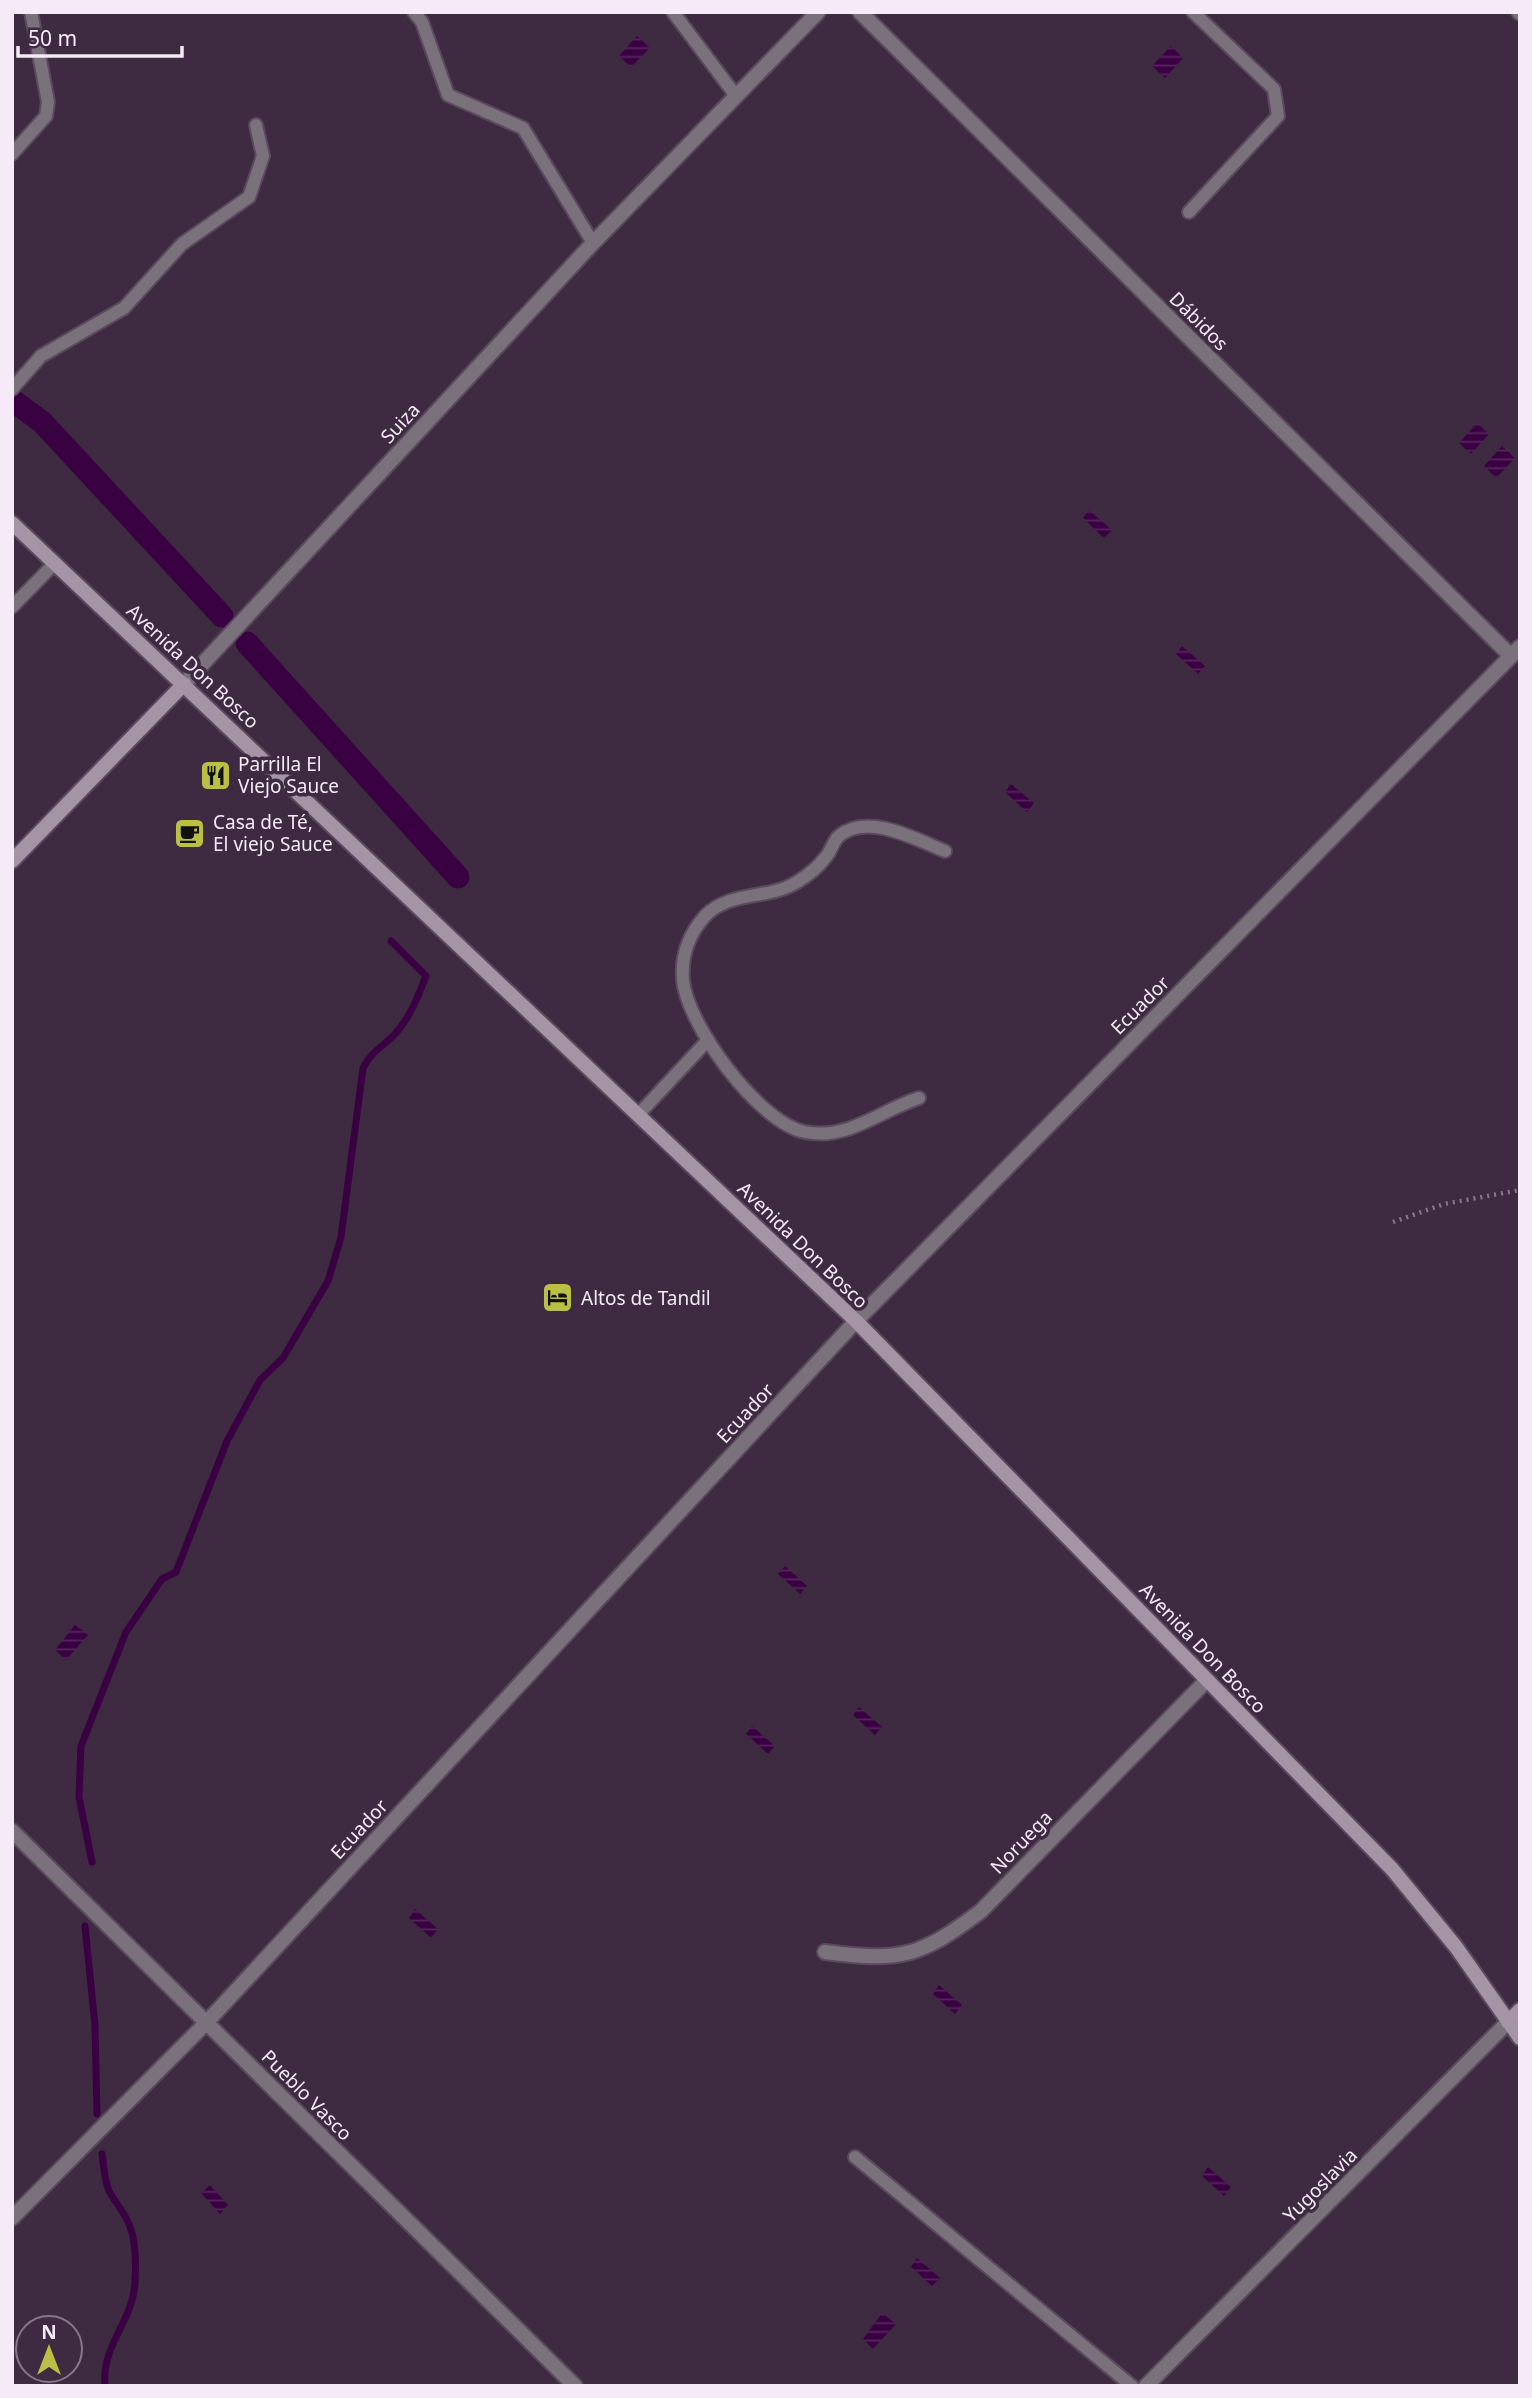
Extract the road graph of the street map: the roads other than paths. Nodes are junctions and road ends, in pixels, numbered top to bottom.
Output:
1 (31, 12) edge
2 (414, 12) edge
3 (673, 12) edge
4 (818, 12) edge
5 (860, 12) edge
6 (1193, 12) edge
7 (736, 96) junction
8 (256, 125) dead end
9 (12, 154) edge
10 (1189, 212) dead end
11 (593, 243) junction
12 (14, 387) edge
13 (12, 523) edge
14 (55, 563) junction
15 (12, 607) edge
16 (1515, 652) edge
17 (184, 684) junction
18 (945, 851) dead end
19 (12, 860) edge
20 (708, 1040) junction
21 (919, 1098) dead end
22 (639, 1115) junction
23 (856, 1321) junction
24 (1207, 1679) junction
25 (12, 1831) edge
26 (825, 1952) dead end
27 (1520, 2011) edge
28 (1508, 2022) junction
29 (206, 2023) junction
30 (1520, 2038) edge
31 (855, 2157) dead end
32 (12, 2218) edge
33 (575, 2386) edge
34 (1132, 2386) edge
35 (1146, 2386) edge

1 - 9 lane
2 - 11 lane
3 - 7 lane
4 - 7 street, Suiza
5 - 16 street, Dábidos
6 - 10 lane
7 - 11 street, Suiza
8 - 12 lane
11 - 17 street, Suiza
13 - 14 main road, Avenida Don Bosco
14 - 15 lane
14 - 17 main road, Avenida Don Bosco
16 - 23 street, Ecuador
17 - 19 main road, Suiza
17 - 22 main road, Avenida Don Bosco
18 - 20 lane
20 - 21 lane
20 - 22 lane
22 - 23 main road, Avenida Don Bosco
23 - 24 main road, Avenida Don Bosco
23 - 29 street, Ecuador
24 - 26 street, Noruega
24 - 28 main road, Avenida Don Bosco
25 - 29 street, Pueblo Vasco
27 - 28 main road, Yugoslavia
28 - 30 main road, Avenida Don Bosco
28 - 35 street, Yugoslavia
29 - 32 street, Ecuador
29 - 33 street, Pueblo Vasco
31 - 34 lane

